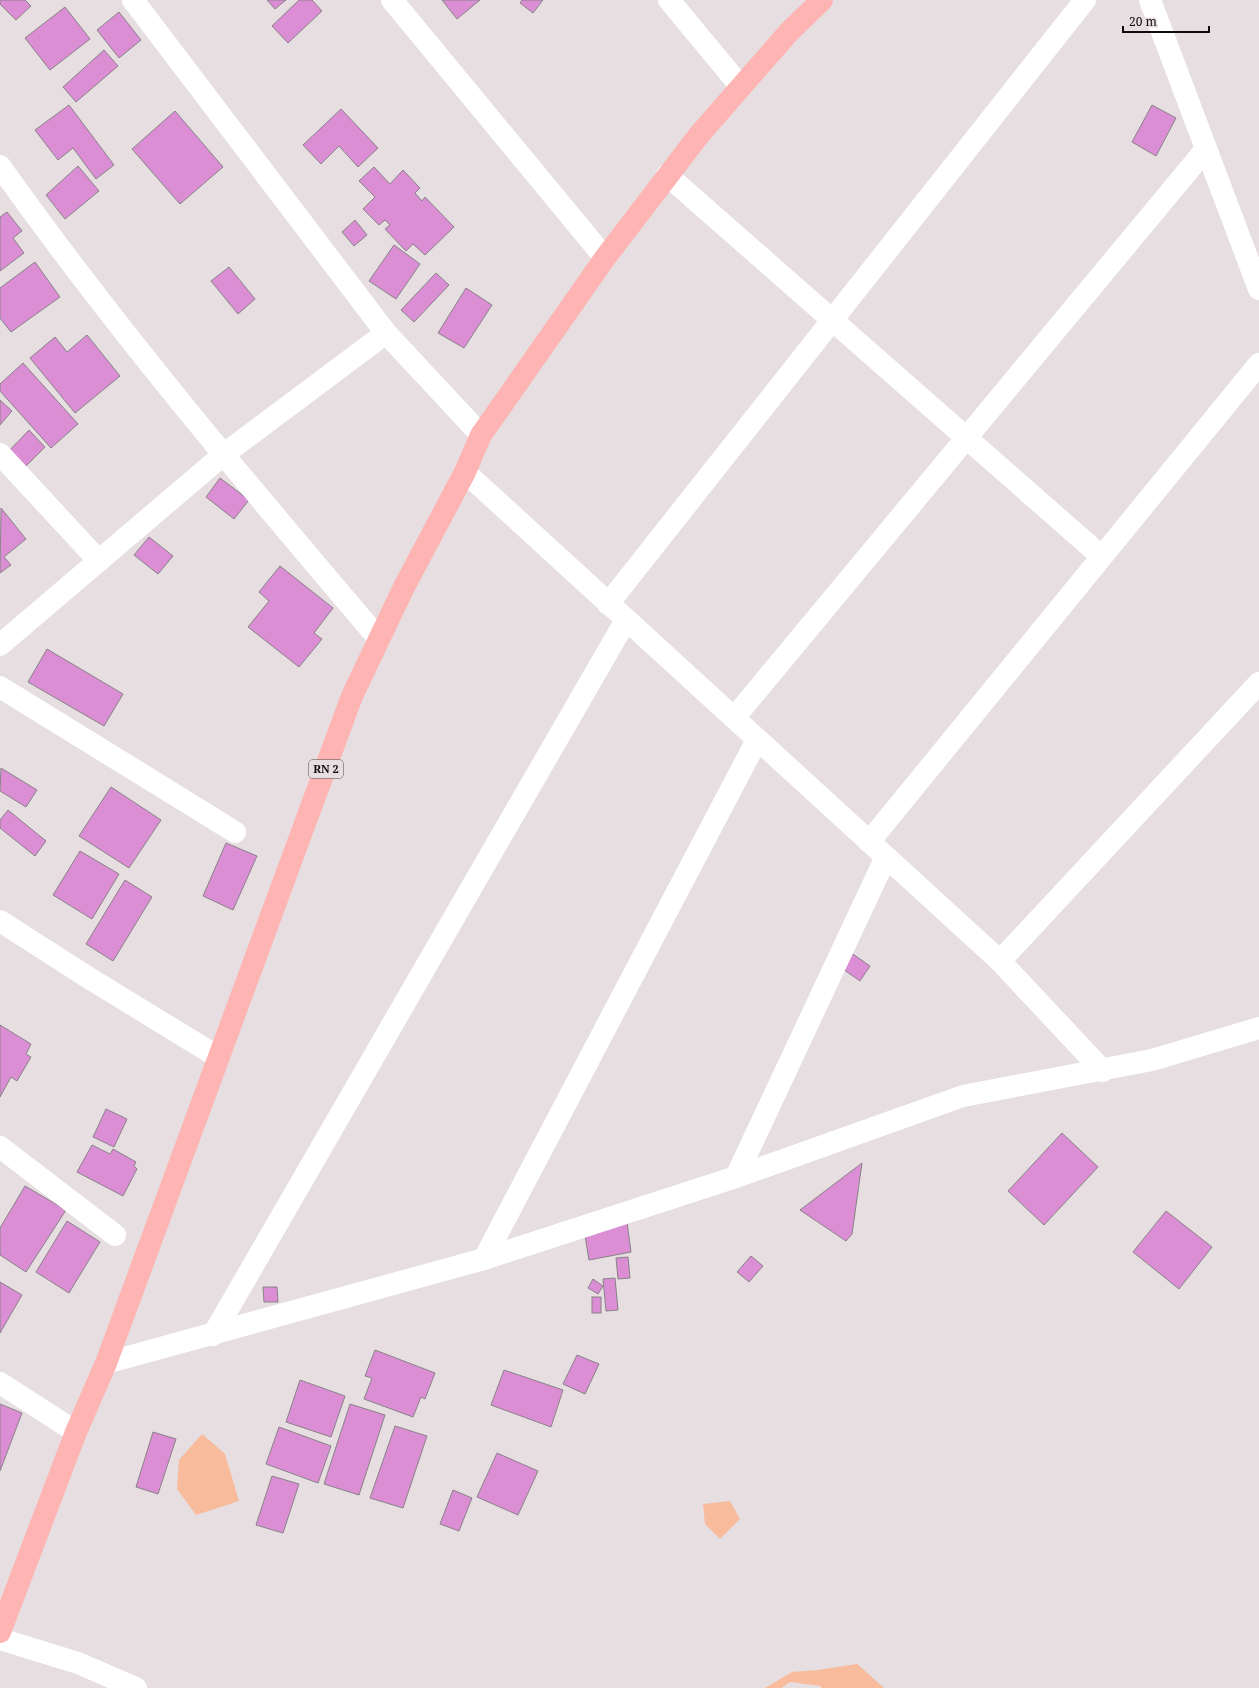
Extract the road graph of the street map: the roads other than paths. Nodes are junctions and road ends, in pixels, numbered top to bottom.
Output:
1 (133, 0) edge
2 (392, 0) edge
3 (669, 0) edge
4 (822, 0) edge
5 (1085, 0) edge
6 (1150, 0) edge
7 (741, 87) junction
8 (1206, 149) junction
9 (0, 166) edge
10 (667, 175) junction
11 (605, 258) junction
12 (1259, 289) edge
13 (831, 321) junction
14 (386, 333) junction
15 (1259, 364) edge
16 (481, 435) junction
17 (967, 437) junction
18 (0, 454) edge
19 (223, 456) junction
20 (465, 472) junction
21 (1102, 556) junction
22 (99, 561) junction
23 (608, 604) junction
24 (626, 620) junction
25 (379, 639) junction
26 (0, 645) edge
27 (1259, 683) edge
28 (0, 687) edge
29 (734, 718) junction
30 (758, 740) junction
31 (235, 832) dead end
32 (869, 842) junction
33 (886, 856) junction
34 (0, 921) edge
35 (1000, 961) junction
36 (1259, 1028) edge
37 (218, 1058) junction
38 (1103, 1071) junction
39 (0, 1147) edge
40 (736, 1177) junction
41 (115, 1235) dead end
42 (484, 1259) junction
43 (213, 1335) junction
44 (106, 1363) junction
45 (0, 1383) edge
46 (76, 1432) junction
47 (4, 1609) edge
48 (0, 1632) edge
49 (0, 1639) edge
50 (136, 1688) edge

1 - 14 street
2 - 11 street
3 - 7 street
4 - 7 highway, RN 2
5 - 13 street
6 - 8 street
7 - 10 highway, RN 2
8 - 12 street
8 - 17 street
9 - 19 street
10 - 11 highway, RN 2
10 - 13 street
11 - 16 highway, RN 2
13 - 17 street
13 - 23 street
14 - 16 street
14 - 19 street
15 - 21 street
16 - 20 highway, RN 2
17 - 21 street
17 - 29 street
18 - 22 street
19 - 22 street
19 - 25 street
20 - 23 street
20 - 25 highway, RN 2
21 - 32 street
22 - 26 street
23 - 24 street
24 - 29 street
24 - 43 street
25 - 37 highway, RN 2
27 - 35 street
28 - 31 street
29 - 30 street
30 - 32 street
30 - 42 street
32 - 33 street
33 - 35 street
33 - 40 street
34 - 37 street
35 - 38 street
36 - 38 street
37 - 44 highway, RN 2
38 - 40 street
39 - 41 street
40 - 42 street
42 - 43 street
43 - 44 street
44 - 46 highway, RN 2
45 - 46 street
46 - 47 highway, RN 2
47 - 48 highway, RN 2
49 - 50 street

